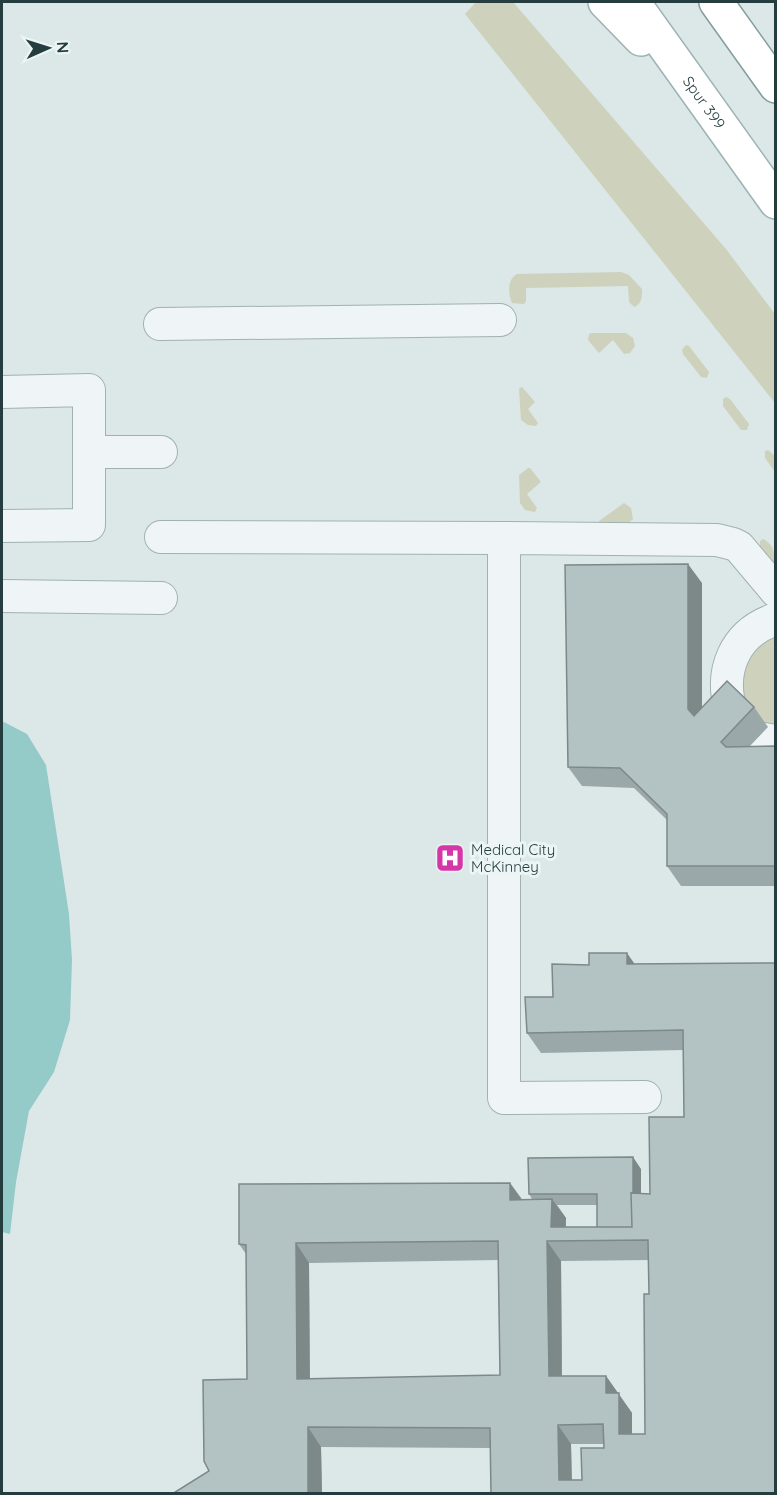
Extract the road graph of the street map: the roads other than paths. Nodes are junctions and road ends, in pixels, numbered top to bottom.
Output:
1 (605, 2) edge
2 (633, 2) edge
3 (716, 2) edge
4 (776, 86) edge
5 (721, 127) junction
6 (776, 202) edge
7 (500, 320) dead end
8 (160, 324) dead end
9 (2, 392) edge
10 (89, 452) junction
11 (161, 452) dead end
12 (2, 526) edge
13 (161, 537) dead end
14 (504, 538) junction
15 (776, 591) edge
16 (2, 596) edge
17 (161, 598) dead end
18 (776, 619) edge
19 (731, 711) edge
20 (645, 1097) dead end

1 - 5 main road
2 - 5 main road, Spur 399
3 - 4 main road
5 - 6 main road, Spur 399
7 - 8 lane
9 - 10 lane
10 - 11 lane
10 - 12 lane
13 - 14 lane
14 - 15 lane
14 - 20 lane
16 - 17 lane
18 - 19 lane

